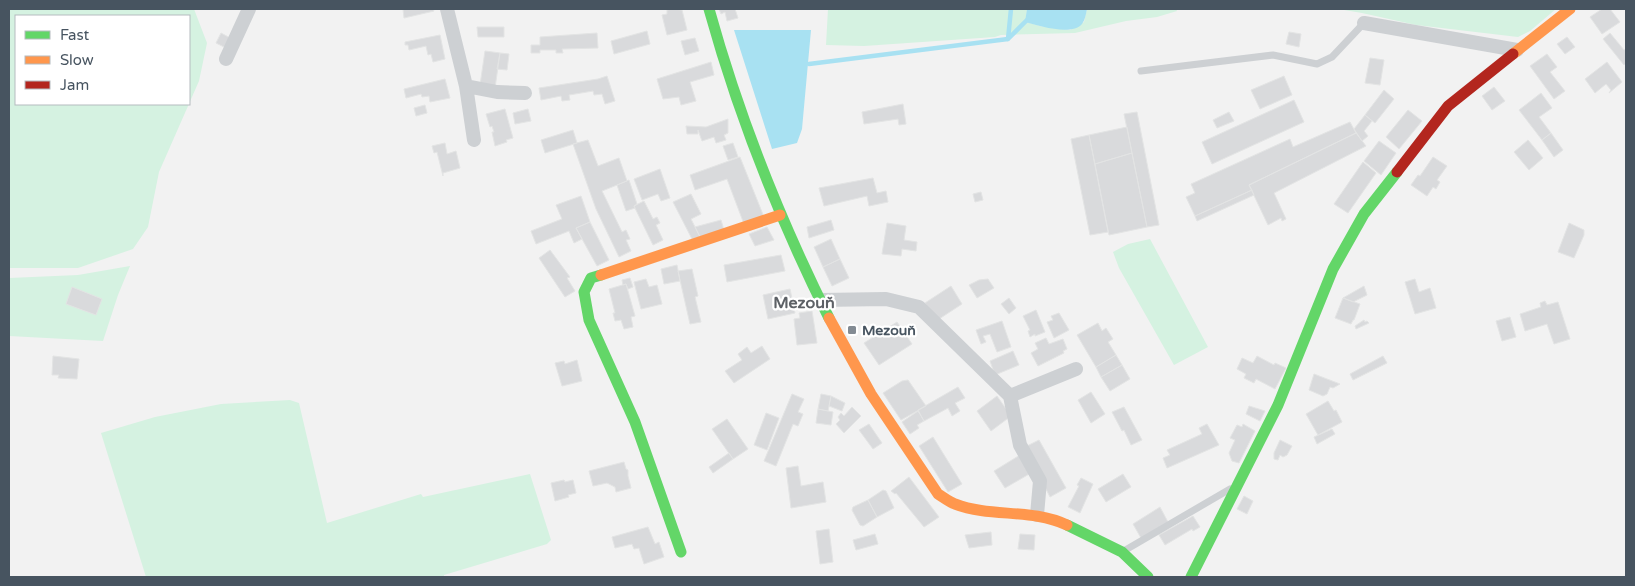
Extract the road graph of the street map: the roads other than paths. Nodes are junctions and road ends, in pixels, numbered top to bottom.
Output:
1 (249, 9) edge
2 (447, 9) edge
3 (709, 9) edge
4 (1570, 9) edge
5 (1364, 23) joint
6 (1517, 50) junction
7 (226, 60) dead end
8 (1141, 71) dead end
9 (466, 86) junction
10 (525, 93) dead end
11 (474, 140) dead end
12 (780, 215) junction
13 (821, 300) junction
14 (1076, 369) dead end
15 (1010, 396) junction
16 (1236, 485) junction
17 (1037, 515) junction
18 (681, 552) dead end
19 (1122, 552) junction
20 (1148, 577) edge
21 (1191, 577) edge

1 - 7 street
2 - 9 street
3 - 12 street
4 - 6 street
5 - 6 street
5 - 8 lane
6 - 16 street
9 - 10 street
9 - 11 street
12 - 13 street
12 - 18 street
13 - 15 street
13 - 17 street
14 - 15 street
15 - 17 street
16 - 19 lane
16 - 21 street
17 - 19 street
19 - 20 street

